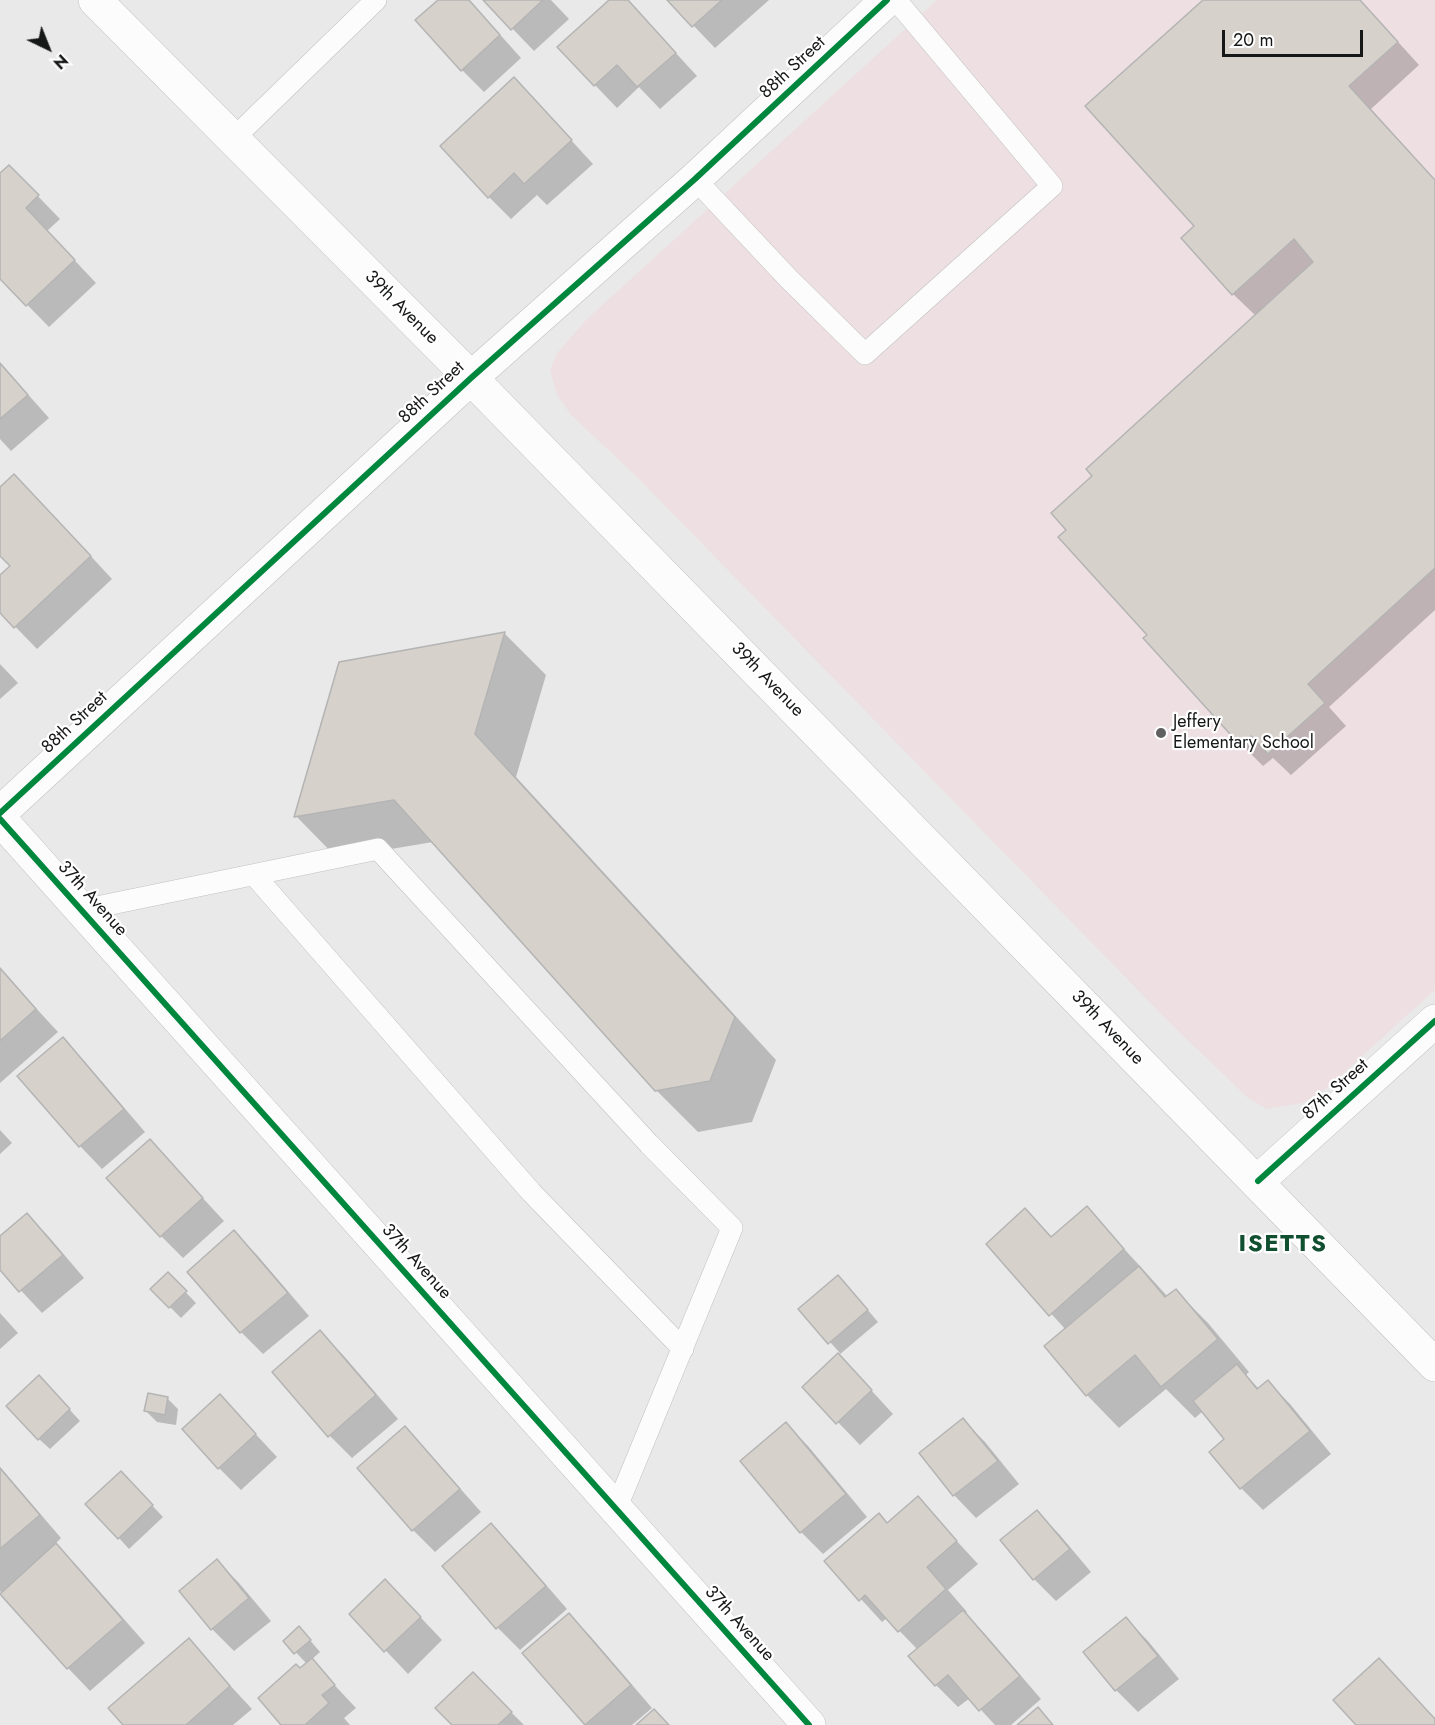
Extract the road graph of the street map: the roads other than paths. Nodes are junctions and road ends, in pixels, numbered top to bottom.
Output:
1 (94, 0) edge
2 (376, 0) edge
3 (887, 0) edge
4 (896, 0) edge
5 (233, 139) junction
6 (695, 179) junction
7 (471, 378) junction
8 (0, 813) edge
9 (0, 819) edge
10 (255, 876) junction
11 (82, 910) junction
12 (1435, 1021) edge
13 (1258, 1181) junction
14 (683, 1349) junction
15 (1435, 1365) edge
16 (616, 1509) junction
17 (809, 1725) edge

1 - 5 street, 39th Avenue
2 - 5 lane
3 - 6 street, 88th Street
4 - 6 lane
5 - 7 street, 39th Avenue
6 - 7 street, 88th Street
7 - 8 street, 88th Street
7 - 13 street, 39th Avenue
9 - 11 street, 37th Avenue
10 - 11 lane
10 - 14 lane
10 - 14 lane
11 - 16 street, 37th Avenue
12 - 13 street, 87th Street
13 - 15 street, 39th Avenue
14 - 16 lane
16 - 17 street, 37th Avenue

